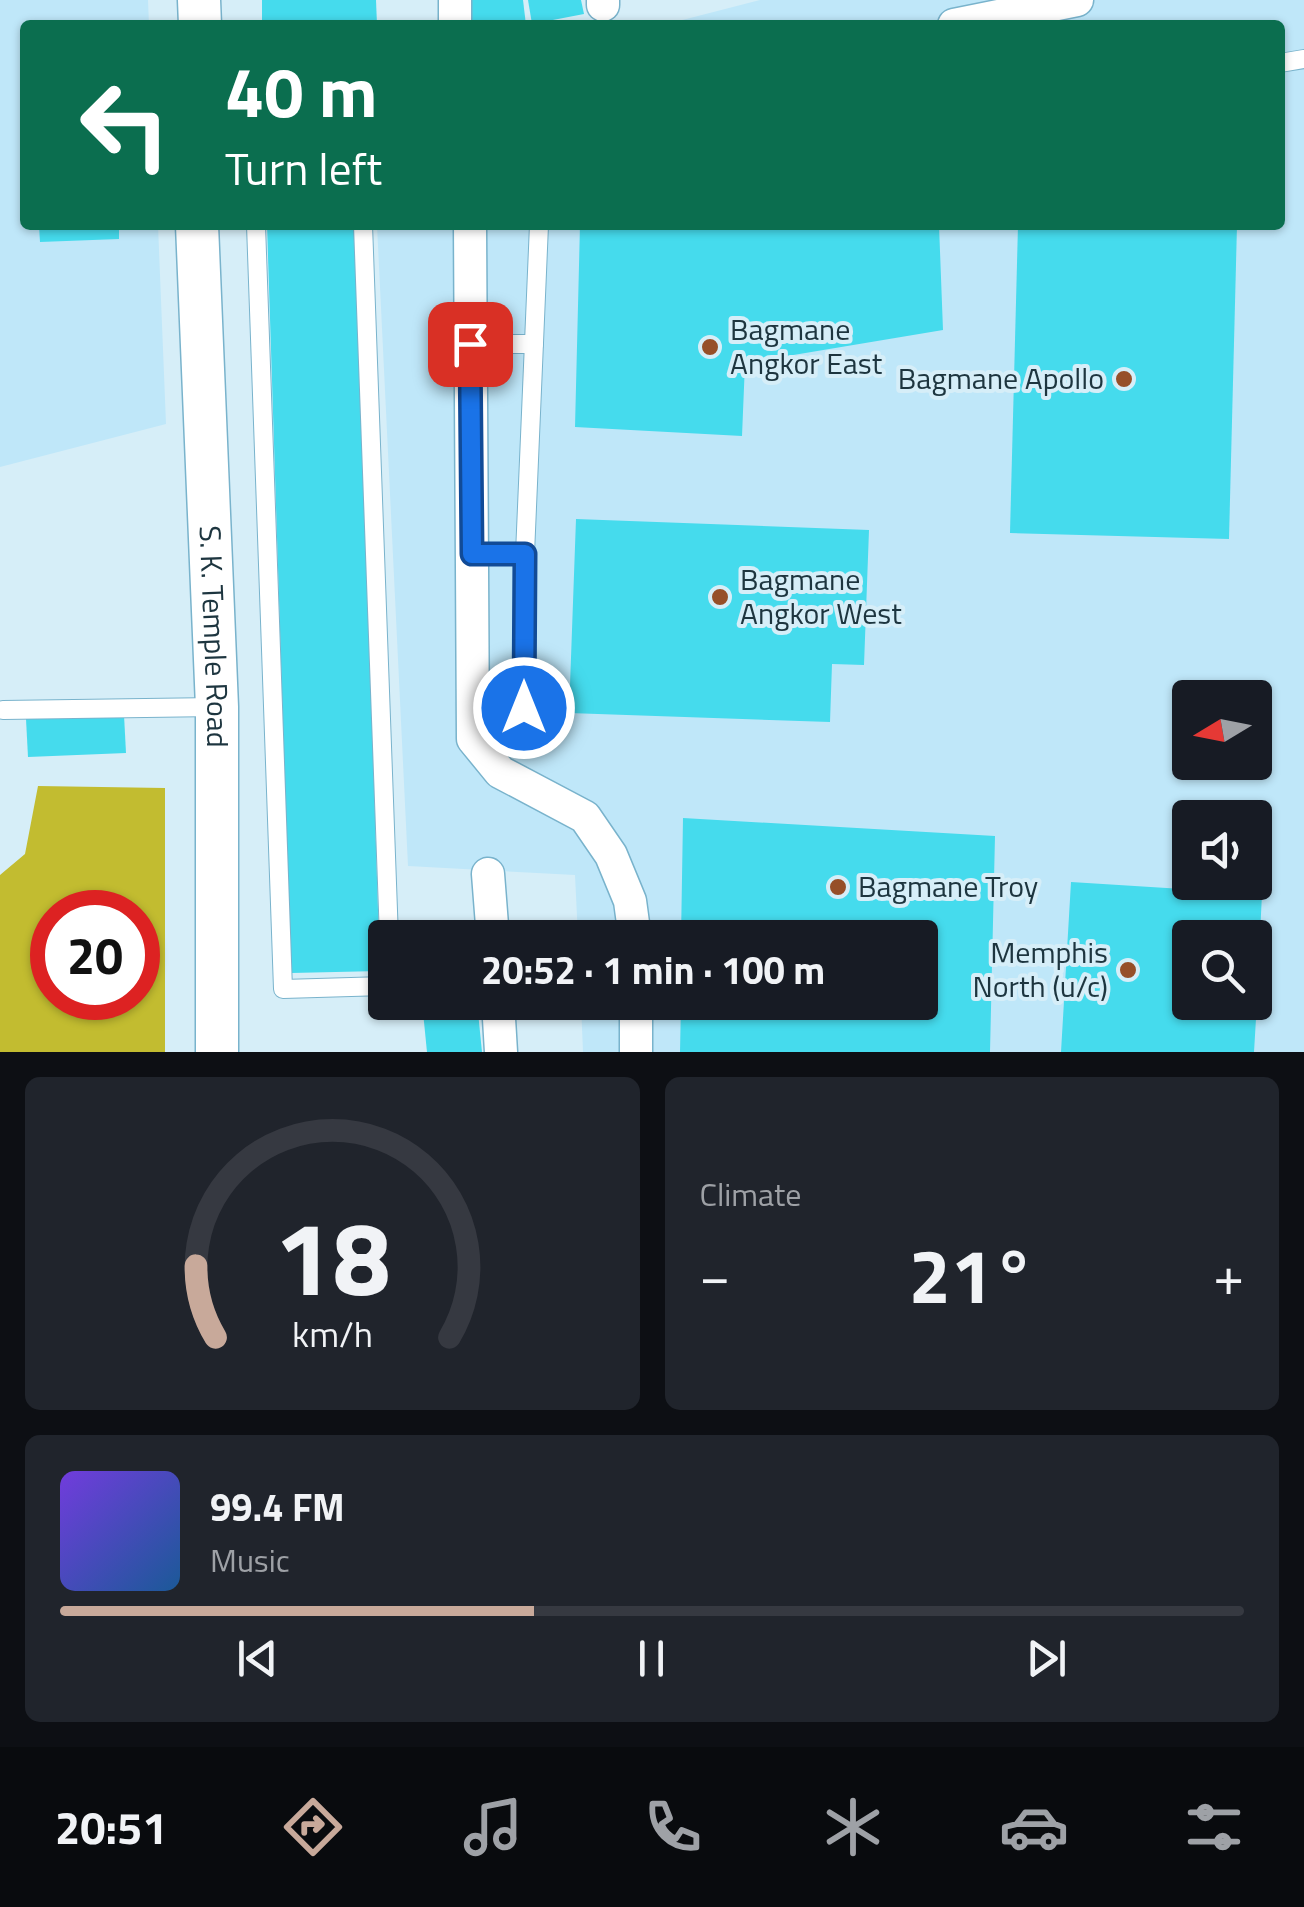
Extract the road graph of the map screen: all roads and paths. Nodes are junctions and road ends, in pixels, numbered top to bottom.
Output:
1 (1077, 0) edge
2 (979, 20) edge
3 (197, 230) edge
4 (256, 230) edge
5 (363, 230) edge
6 (470, 230) edge
7 (540, 230) edge
8 (470, 344) junction
9 (534, 344) junction
10 (472, 554) junction
11 (525, 554) junction
12 (216, 707) junction
13 (524, 708) dead end
14 (3, 710) dead end
15 (488, 874) dead end
16 (388, 920) edge
17 (492, 920) edge
18 (633, 920) edge
19 (368, 987) edge
20 (499, 1020) edge
21 (636, 1020) edge
22 (217, 1052) edge
23 (501, 1052) edge
24 (636, 1052) edge

1 - 2 street
3 - 12 street, S. K. Temple Road
4 - 19 lane
5 - 16 lane
6 - 8 street
7 - 9 lane
8 - 9 lane
8 - 10 street
9 - 11 lane
10 - 11 lane
10 - 18 street
11 - 13 lane
12 - 14 lane
12 - 22 street, S. K. Temple Road
15 - 17 street
20 - 23 street
21 - 24 street

